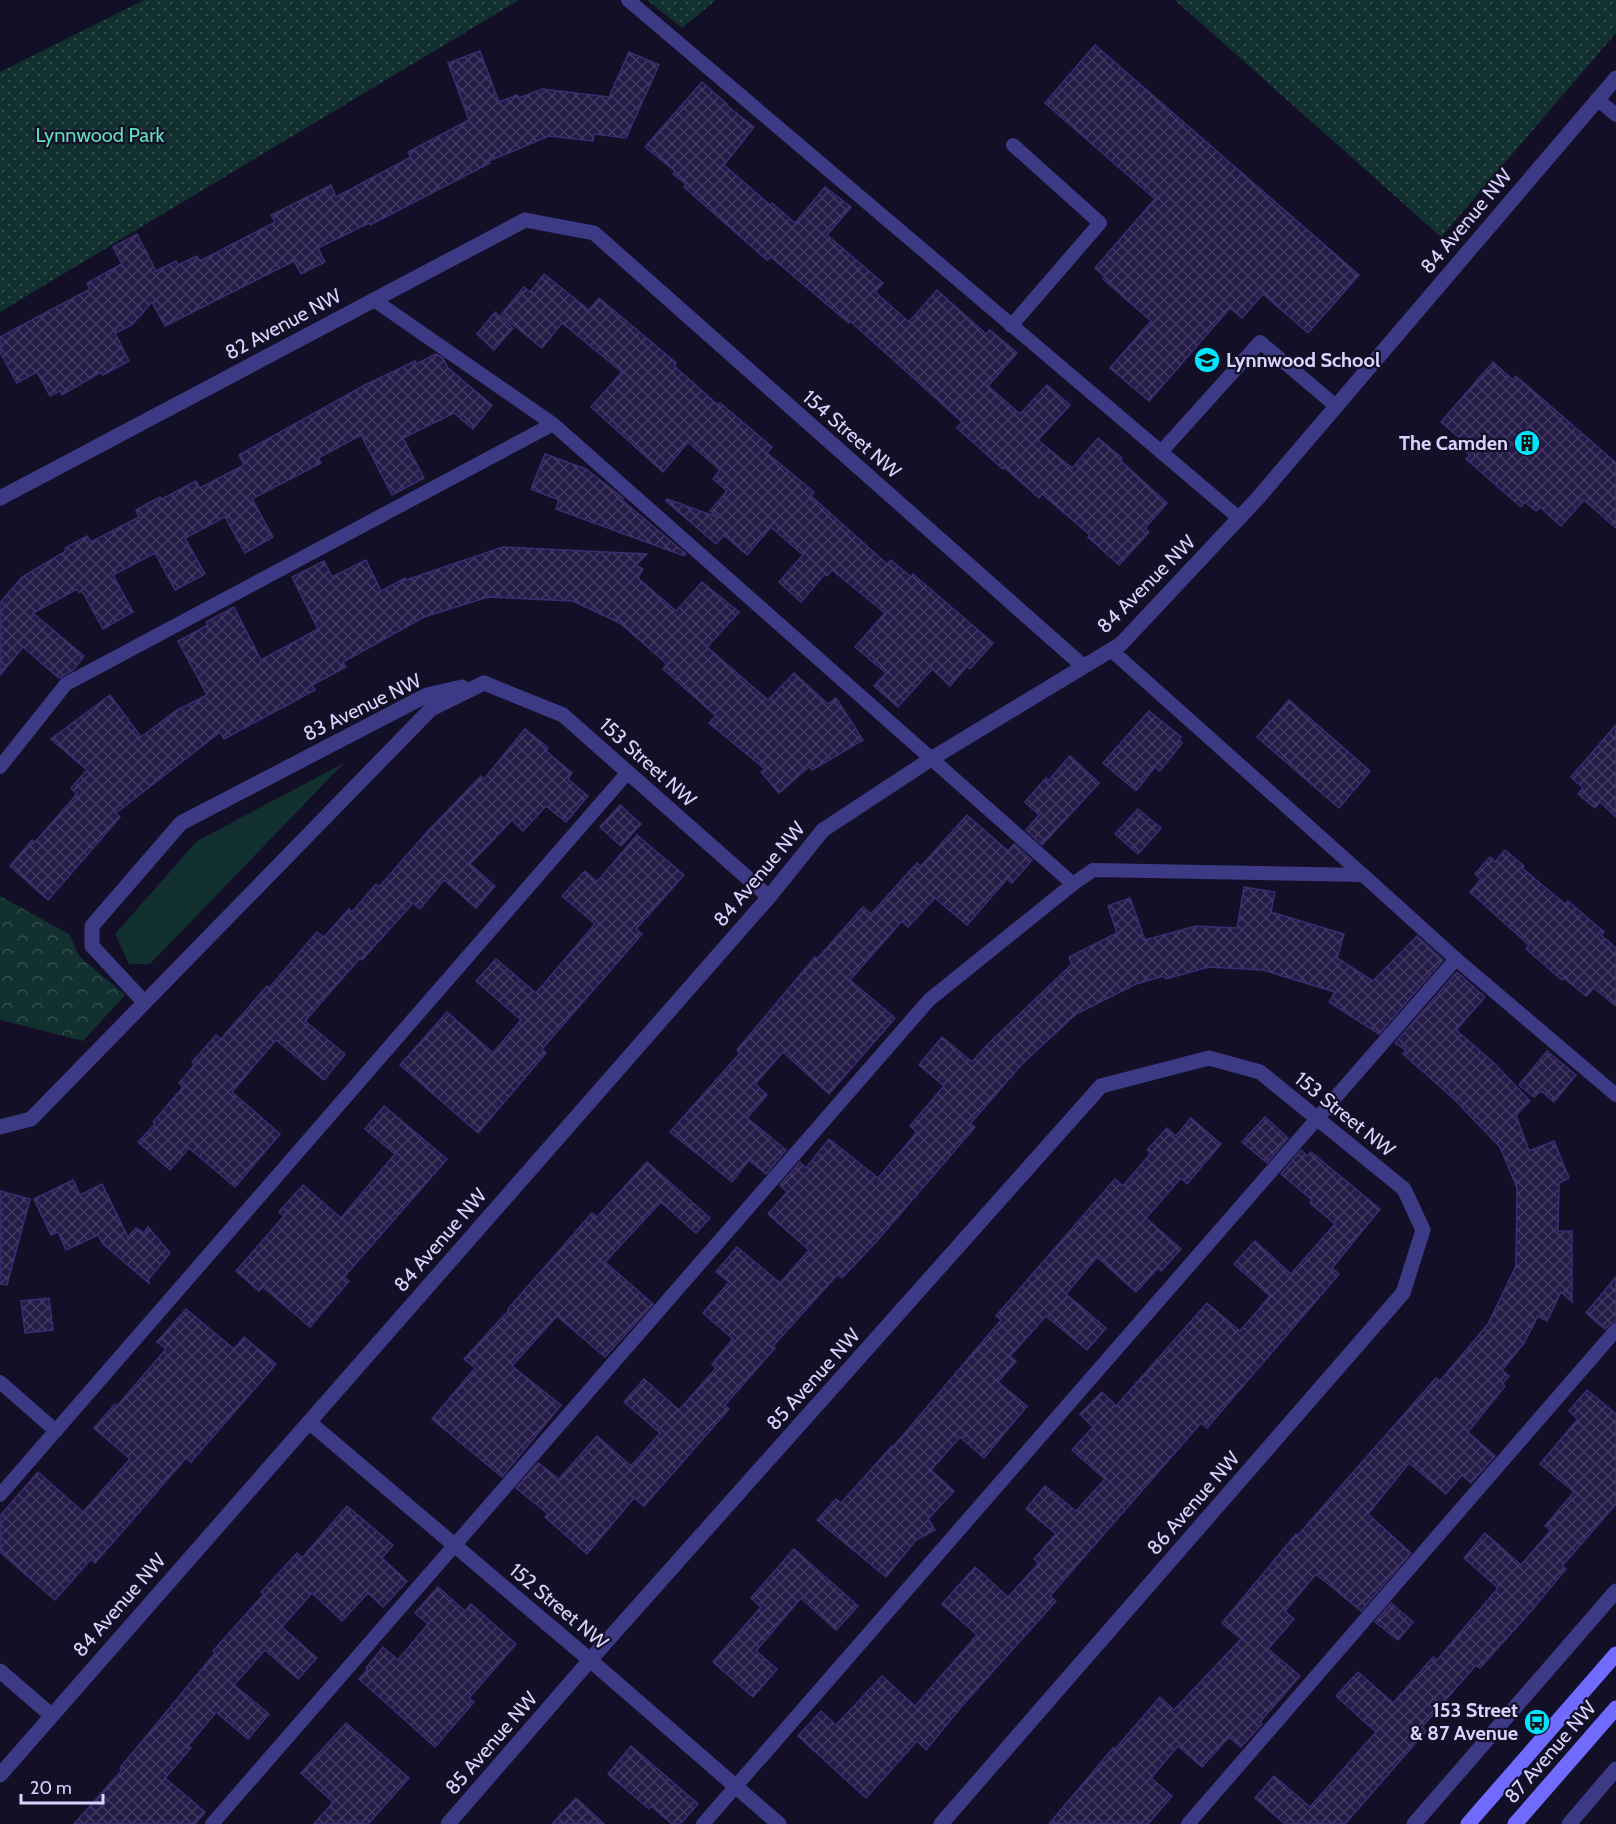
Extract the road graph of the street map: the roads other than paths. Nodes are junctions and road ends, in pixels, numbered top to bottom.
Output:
1 (628, 0) edge
2 (1616, 78) edge
3 (1598, 99) junction
4 (1616, 115) edge
5 (1013, 145) dead end
6 (594, 233) joint
7 (374, 300) junction
8 (1011, 326) junction
9 (1336, 406) junction
10 (553, 424) junction
11 (1161, 452) junction
12 (0, 498) edge
13 (1239, 518) junction
14 (1111, 650) junction
15 (1083, 666) junction
16 (484, 683) junction
17 (932, 759) junction
18 (0, 767) edge
19 (628, 772) junction
20 (1363, 875) junction
21 (1072, 884) junction
22 (769, 897) junction
23 (1456, 959) junction
24 (144, 1002) junction
25 (1260, 1072) joint
26 (1616, 1095) edge
27 (1317, 1118) junction
28 (0, 1127) edge
29 (1404, 1188) joint
30 (1616, 1330) edge
31 (0, 1382) edge
32 (309, 1422) junction
33 (56, 1431) junction
34 (0, 1495) edge
35 (454, 1545) junction
36 (1616, 1591) edge
37 (1616, 1654) edge
38 (591, 1660) junction
39 (0, 1671) edge
40 (1616, 1708) edge
41 (51, 1715) junction
42 (1616, 1769) edge
43 (0, 1775) edge
44 (736, 1786) junction
45 (212, 1824) edge
46 (448, 1824) edge
47 (703, 1824) edge
48 (780, 1824) edge
49 (941, 1824) edge
50 (1188, 1824) edge
51 (1414, 1824) edge
52 (1468, 1824) edge
53 (1515, 1824) edge
54 (1569, 1824) edge

1 - 8 lane
2 - 3 street, 84 Avenue NW
3 - 4 lane
3 - 9 street, 84 Avenue NW
5 - 8 lane
6 - 7 street, 82 Avenue NW
6 - 15 street, 154 Street NW
7 - 10 lane
7 - 12 street, 82 Avenue NW
8 - 11 lane
9 - 11 lane
9 - 13 street, 84 Avenue NW
10 - 17 lane
10 - 18 lane
11 - 13 lane
13 - 14 street, 84 Avenue NW
14 - 15 street, 84 Avenue NW
14 - 20 lane
15 - 17 street, 84 Avenue NW
16 - 19 street, 153 Street NW
16 - 24 street, 83 Avenue NW
16 - 24 street, 83 Avenue NW
17 - 21 lane
17 - 22 street, 84 Avenue NW
19 - 22 street, 153 Street NW
19 - 33 lane
20 - 21 lane
20 - 23 lane
21 - 35 lane
22 - 32 street, 84 Avenue NW
23 - 26 lane
23 - 27 lane
24 - 28 street, 83 Avenue NW
25 - 27 street, 153 Street NW
25 - 38 street, 85 Avenue NW
27 - 29 street, 153 Street NW
27 - 44 lane
29 - 49 street, 86 Avenue NW
30 - 50 lane
31 - 33 lane
32 - 35 street, 152 Street NW
32 - 41 street, 84 Avenue NW
33 - 34 lane
35 - 38 street, 152 Street NW
35 - 45 lane
36 - 51 street
37 - 52 main road, 87 Avenue NW
38 - 44 street, 152 Street NW
38 - 46 street, 85 Avenue NW
39 - 41 street
40 - 53 main road, 87 Avenue NW
41 - 43 street, 84 Avenue NW
42 - 54 street
44 - 47 lane
44 - 48 street, 152 Street NW

